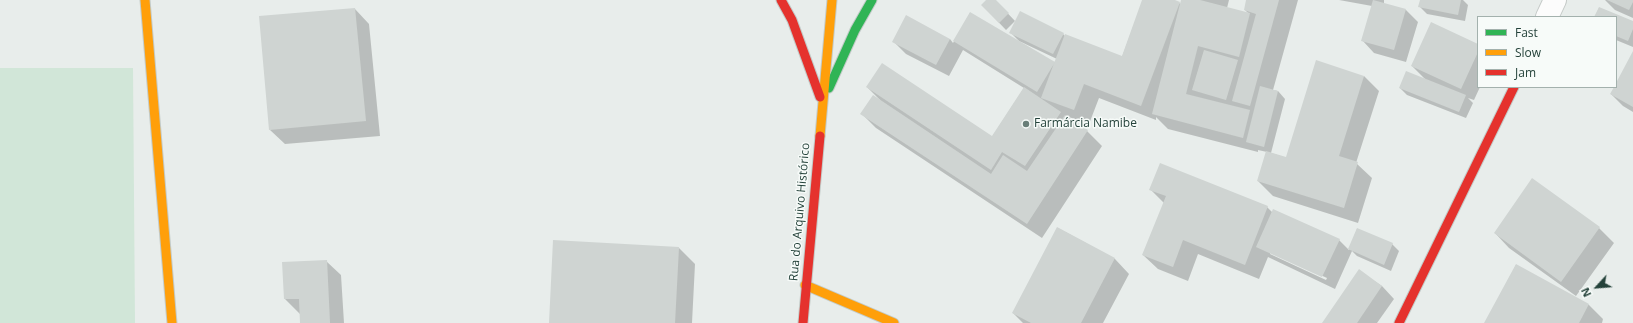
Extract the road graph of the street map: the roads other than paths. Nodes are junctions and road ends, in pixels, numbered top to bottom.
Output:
1 (145, 0) edge
2 (781, 0) edge
3 (832, 0) edge
4 (872, 0) edge
5 (1555, 0) edge
6 (1547, 16) edge
7 (820, 30) dead end
8 (1514, 88) edge
9 (822, 104) junction
10 (805, 285) junction
11 (172, 323) edge
12 (803, 323) edge
13 (894, 323) edge
14 (1399, 323) edge

1 - 11 street
2 - 9 street
3 - 9 street
4 - 9 street
5 - 6 street
7 - 9 street
8 - 14 street
9 - 10 street, Rua do Arquivo Histórico
10 - 12 street, Rua do Arquivo Histórico
10 - 13 street

